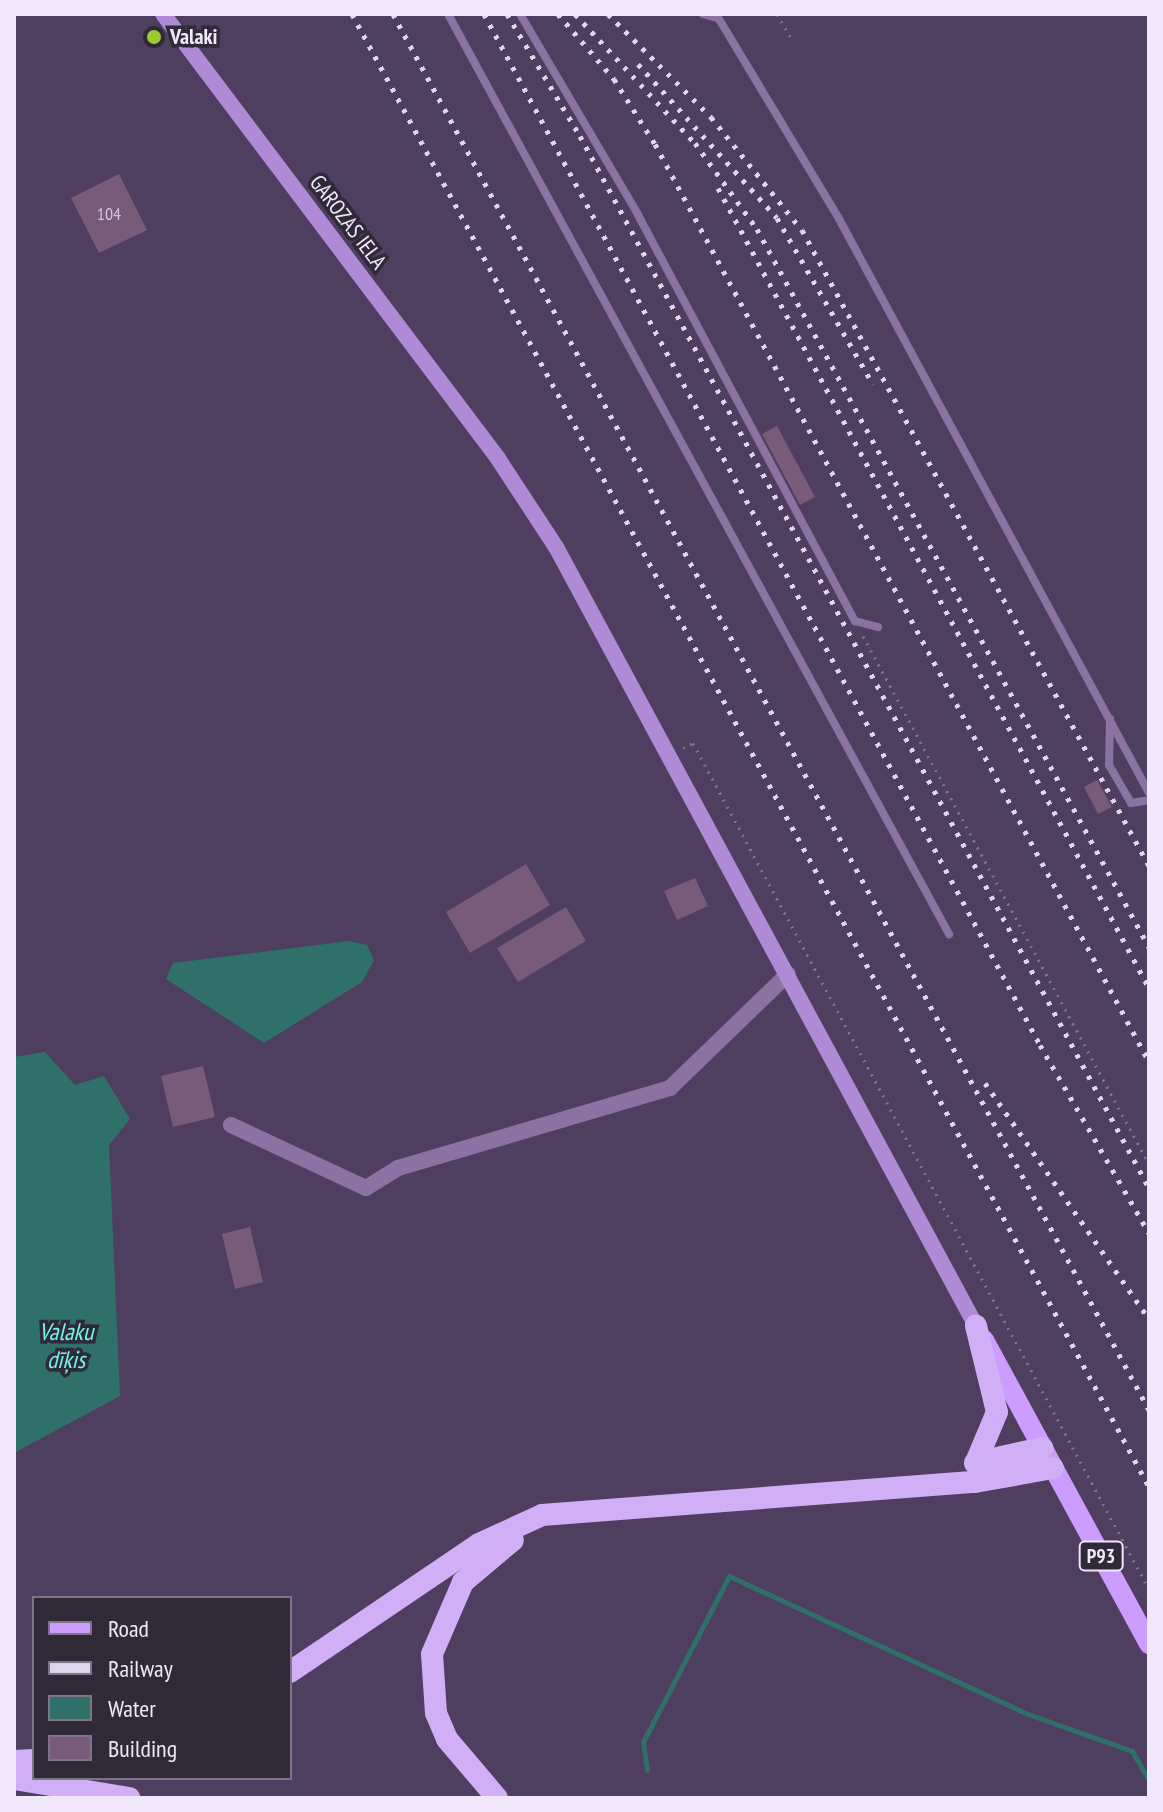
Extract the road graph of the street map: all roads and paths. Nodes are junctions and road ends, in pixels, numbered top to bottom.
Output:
1 (163, 14) edge
2 (448, 14) edge
3 (520, 14) edge
4 (703, 14) edge
5 (777, 14) edge
6 (717, 16) edge
7 (793, 42) dead end
8 (855, 621) junction
9 (878, 627) dead end
10 (1110, 719) junction
11 (693, 743) dead end
12 (1149, 793) edge
13 (1149, 800) edge
14 (949, 934) dead end
15 (788, 974) junction
16 (231, 1125) dead end
17 (1149, 1164) edge
18 (976, 1326) junction
19 (1042, 1448) junction
20 (976, 1462) junction
21 (1053, 1468) junction
22 (926, 1483) junction
23 (606, 1511) junction
24 (1149, 1589) edge
25 (1149, 1645) edge
26 (292, 1671) edge
27 (14, 1779) edge
28 (129, 1798) edge
29 (497, 1798) edge

1 - 15 main road, GAROZAS IELA / P93
2 - 14 lane
3 - 8 lane
4 - 6 lane
5 - 7 path
6 - 10 lane
8 - 9 lane
8 - 17 path
10 - 12 lane
10 - 13 lane
11 - 24 path
15 - 16 street
15 - 18 main road, P93
18 - 19 main road, P93
18 - 20 highway
19 - 20 highway
19 - 21 main road, P93
20 - 22 highway
21 - 22 highway
21 - 25 main road, P93
22 - 23 highway
23 - 26 highway
23 - 29 highway
27 - 28 highway

